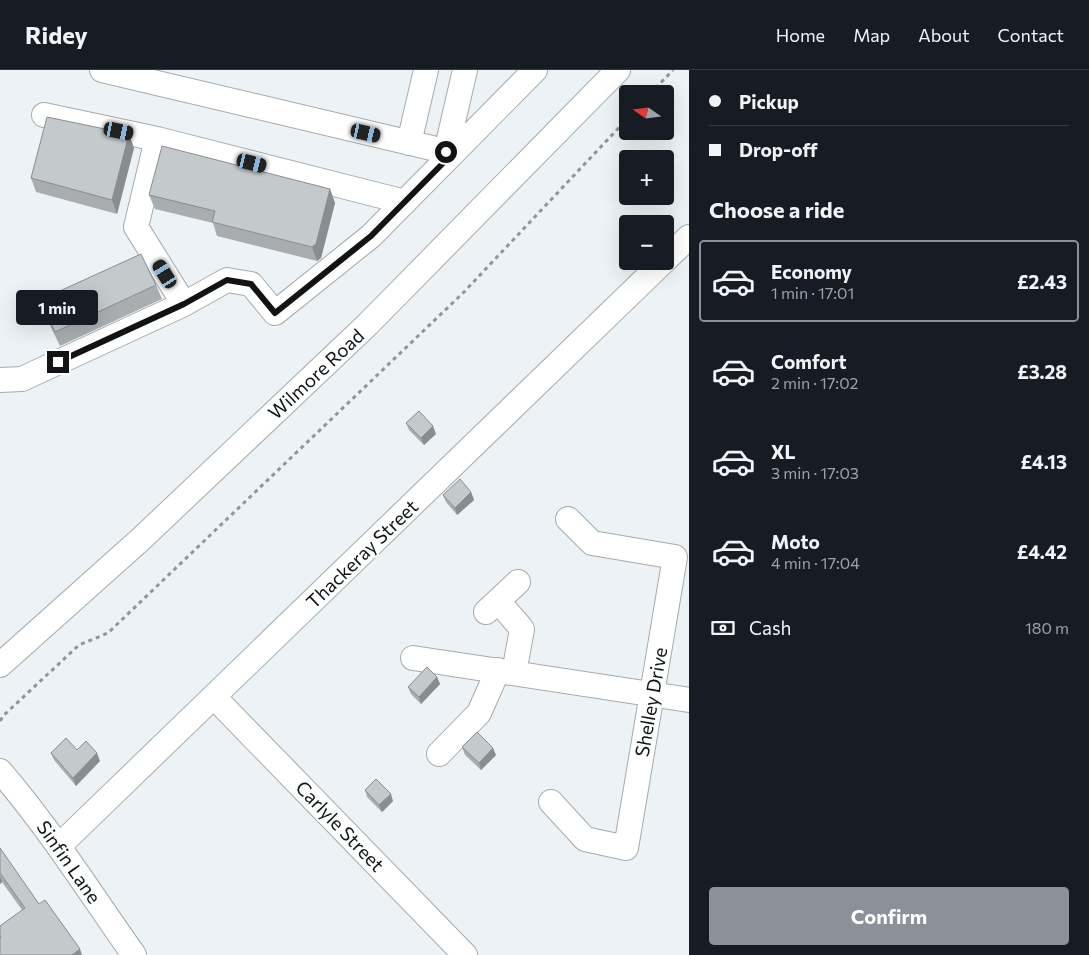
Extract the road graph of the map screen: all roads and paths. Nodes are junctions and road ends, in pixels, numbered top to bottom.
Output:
1 (102, 70) edge
2 (426, 70) edge
3 (465, 70) edge
4 (535, 70) edge
5 (618, 70) edge
6 (673, 70) edge
7 (659, 85) edge
8 (44, 115) dead end
9 (619, 128) edge
10 (157, 139) junction
11 (409, 143) junction
12 (450, 152) junction
13 (405, 202) junction
14 (689, 237) edge
15 (674, 252) edge
16 (656, 270) edge
17 (184, 304) junction
18 (0, 380) edge
19 (568, 519) dead end
20 (518, 582) dead end
21 (413, 658) dead end
22 (0, 665) edge
23 (506, 672) junction
24 (652, 695) junction
25 (214, 696) junction
26 (689, 700) edge
27 (0, 721) edge
28 (439, 754) dead end
29 (0, 771) edge
30 (551, 802) dead end
31 (59, 846) junction
32 (129, 954) edge
33 (465, 955) edge

1 - 11 street
2 - 11 street
3 - 12 street
4 - 12 street
5 - 22 street, Wilmore Road
6 - 7 path
8 - 10 street
9 - 27 path
10 - 13 street
10 - 17 street
11 - 12 street
12 - 13 street
13 - 17 street
14 - 15 street, Thackeray Street
16 - 25 street, Thackeray Street
17 - 18 street
19 - 24 street, Shelley Drive
20 - 23 street
21 - 23 street
23 - 24 street
23 - 28 street
24 - 26 street
24 - 30 street, Shelley Drive
25 - 31 street, Thackeray Street
25 - 33 street, Carlyle Street
29 - 31 street, Sinfin Lane
31 - 32 street, Sinfin Lane

